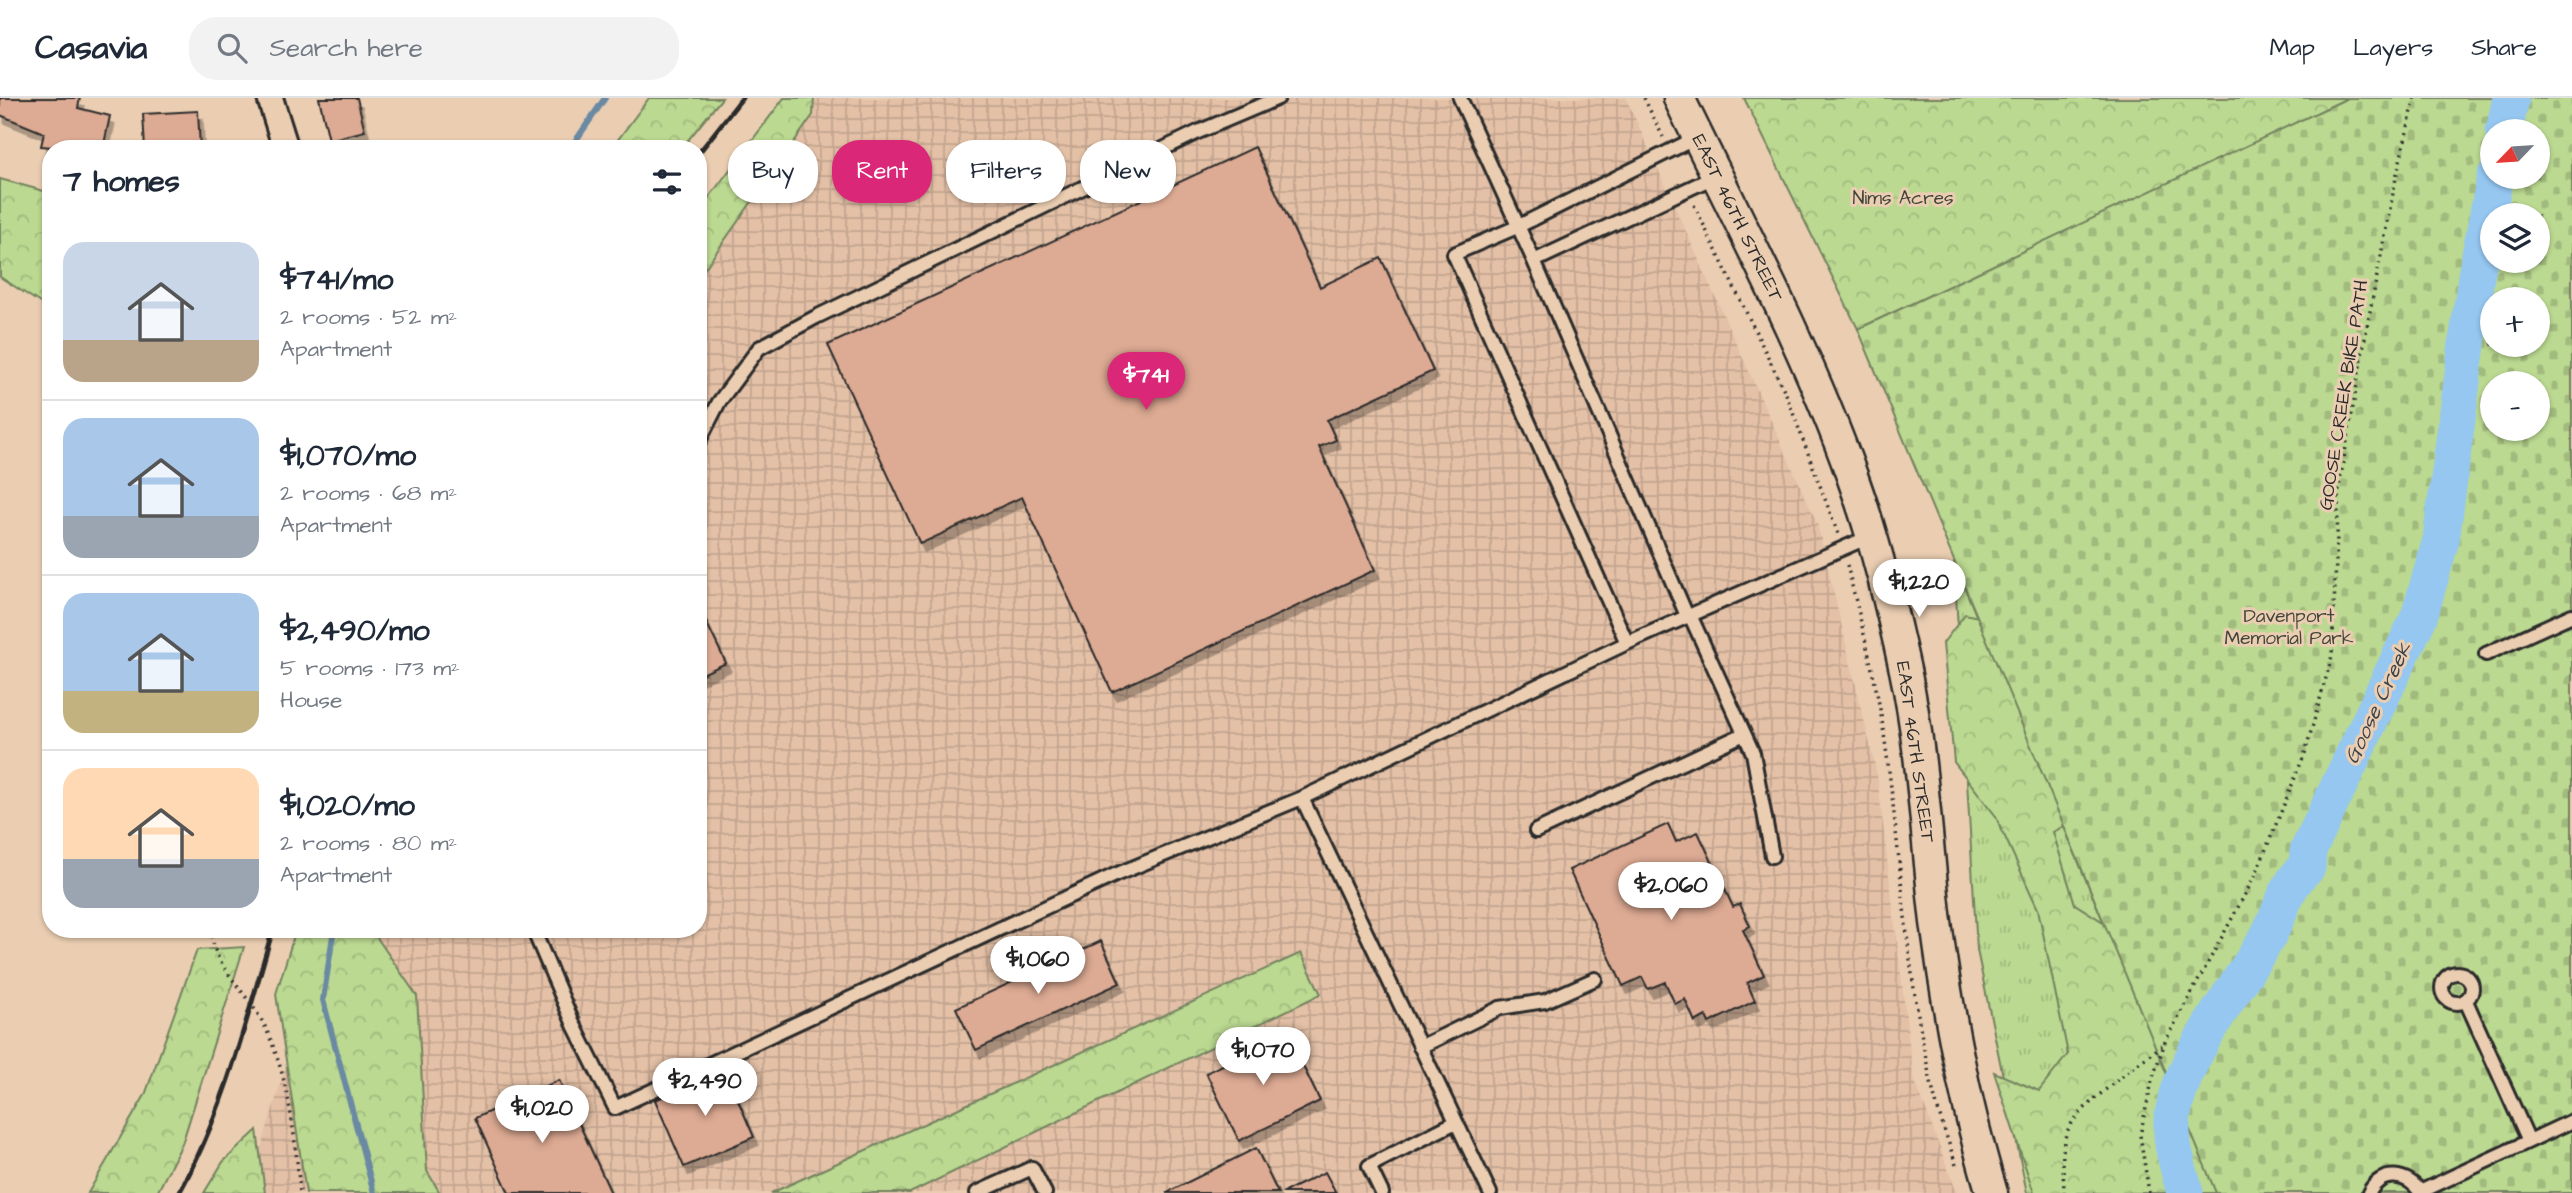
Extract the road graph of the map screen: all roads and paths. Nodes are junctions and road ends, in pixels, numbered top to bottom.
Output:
1 (270, 98) edge
2 (1278, 98) edge
3 (1460, 98) edge
4 (1644, 98) edge
5 (1679, 98) edge
6 (2415, 98) edge
7 (1698, 137) junction
8 (283, 140) edge
9 (1670, 152) junction
10 (1716, 176) junction
11 (1687, 192) junction
12 (1517, 227) junction
13 (1534, 261) junction
14 (707, 425) edge
15 (1871, 536) junction
16 (1843, 550) junction
17 (1688, 615) junction
18 (2572, 615) edge
19 (1627, 643) junction
20 (2486, 654) dead end
21 (1744, 734) junction
22 (1301, 798) junction
23 (1536, 831) dead end
24 (1772, 856) dead end
25 (213, 938) edge
26 (537, 938) edge
27 (1595, 979) dead end
28 (2466, 1001) dead end
29 (2165, 1042) junction
30 (1420, 1046) junction
31 (2572, 1121) edge
32 (1456, 1122) junction
33 (2529, 1141) junction
34 (1959, 1174) dead end
35 (2420, 1192) edge
36 (300, 1193) edge
37 (977, 1193) edge
38 (1045, 1193) edge
39 (1382, 1193) edge
40 (1490, 1193) edge
41 (1992, 1193) edge
42 (2064, 1193) edge
43 (2149, 1193) edge
44 (2369, 1193) edge

1 - 8 street
2 - 14 lane
3 - 12 lane
4 - 9 path
5 - 7 street, EAST 46TH STREET
6 - 29 path, GOOSE CREEK BIKE PATH
7 - 9 lane
7 - 10 street, EAST 46TH STREET
9 - 12 lane
10 - 11 lane
10 - 15 street, EAST 46TH STREET
11 - 13 lane
11 - 16 path
12 - 13 lane
12 - 19 lane
13 - 17 lane
15 - 16 lane
15 - 41 street, EAST 46TH STREET
16 - 17 lane
16 - 34 path
17 - 19 lane
17 - 21 lane
18 - 20 lane
19 - 22 lane
21 - 23 lane
21 - 24 lane
22 - 26 lane
22 - 30 lane
25 - 36 path
27 - 30 lane
28 - 33 lane
29 - 42 path, GOOSE CREEK BIKE PATH
29 - 43 path, GOOSE CREEK BIKE PATH
30 - 32 lane
31 - 33 lane
32 - 39 lane
32 - 40 lane
33 - 35 lane
35 - 44 lane
37 - 38 lane

